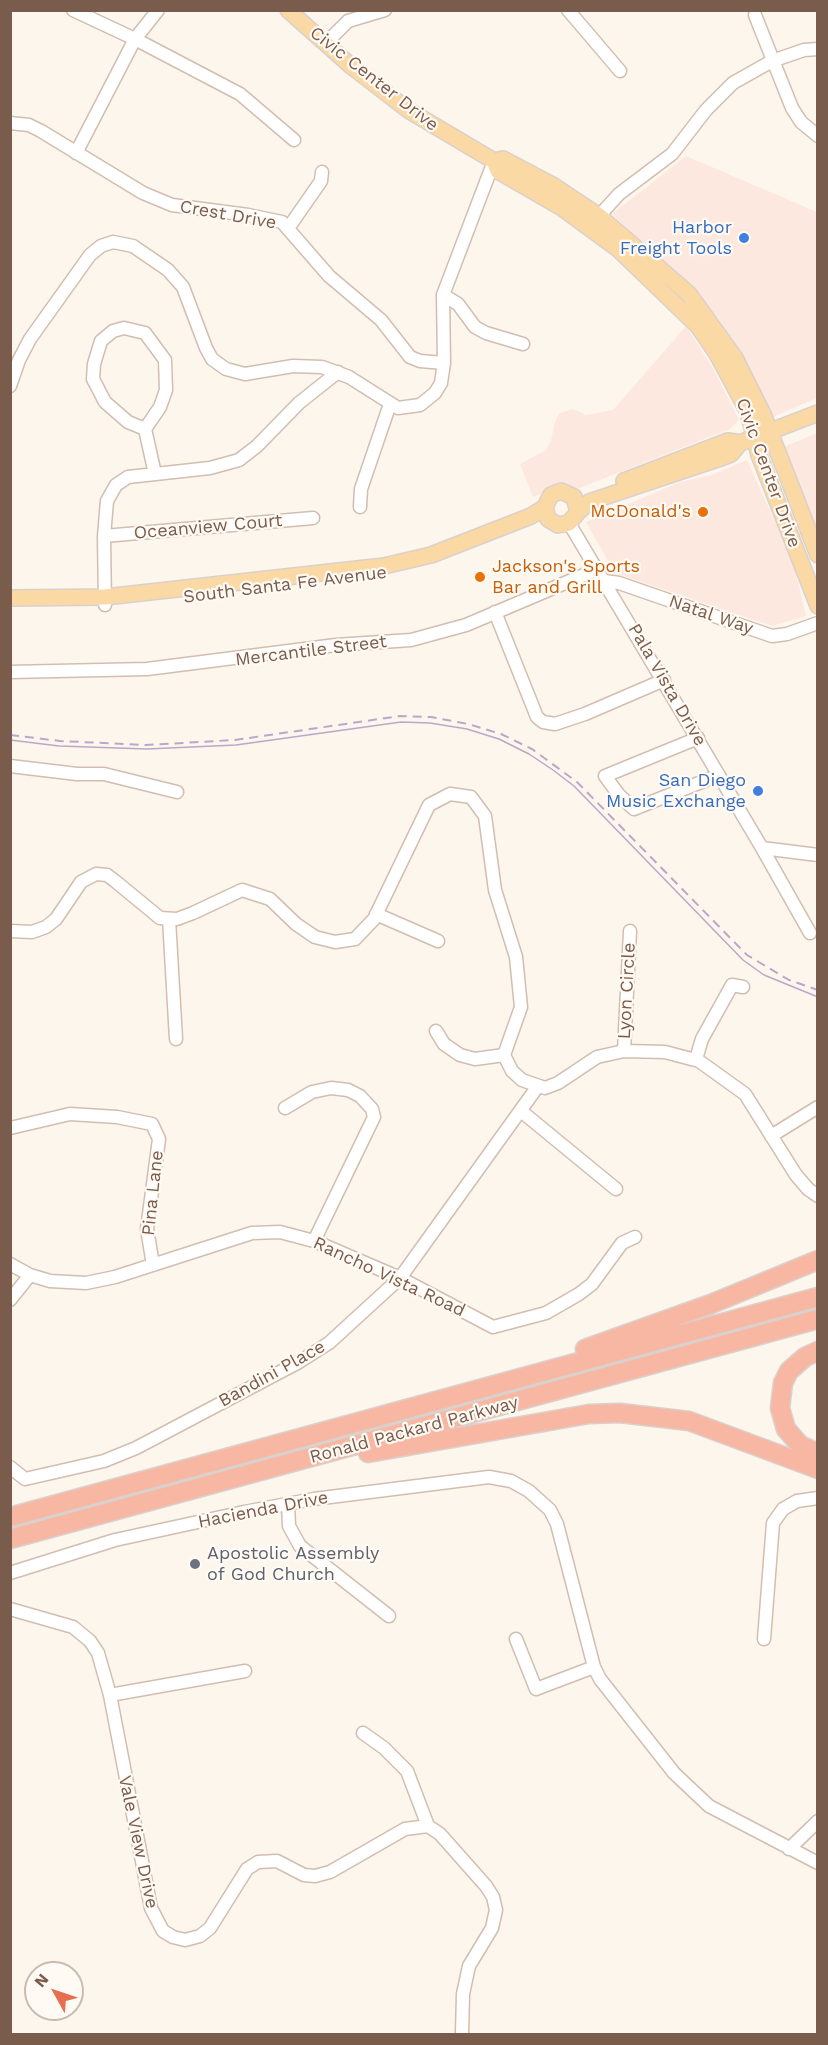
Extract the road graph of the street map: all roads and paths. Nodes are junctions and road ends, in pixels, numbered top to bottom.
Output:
1 (73, 10) edge
2 (158, 10) edge
3 (288, 10) edge
4 (385, 10) edge
5 (568, 10) edge
6 (755, 15) dead end
7 (135, 39) junction
8 (326, 43) junction
9 (818, 49) edge
10 (772, 61) junction
11 (620, 71) dead end
12 (10, 123) edge
13 (818, 136) edge
14 (294, 140) dead end
15 (76, 153) junction
16 (494, 161) junction
17 (322, 172) dead end
18 (562, 208) junction
19 (599, 216) junction
20 (289, 227) junction
21 (443, 295) junction
22 (523, 344) dead end
23 (444, 363) junction
24 (338, 372) junction
25 (10, 386) edge
26 (390, 404) junction
27 (818, 413) edge
28 (145, 429) junction
29 (770, 432) junction
30 (747, 441) junction
31 (155, 474) junction
32 (360, 507) dead end
33 (545, 507) junction
34 (574, 510) junction
35 (313, 518) dead end
36 (551, 522) junction
37 (104, 536) junction
38 (818, 555) edge
39 (598, 569) junction
40 (605, 581) junction
41 (10, 598) edge
42 (105, 601) junction
43 (818, 606) edge
44 (10, 608) edge
45 (495, 612) junction
46 (818, 623) edge
47 (10, 672) edge
48 (664, 680) junction
49 (698, 738) junction
50 (10, 766) edge
51 (719, 775) junction
52 (177, 792) dead end
53 (762, 849) junction
54 (818, 855) edge
55 (376, 914) junction
56 (169, 920) junction
57 (10, 931) edge
58 (630, 931) dead end
59 (810, 933) dead end
60 (438, 941) dead end
61 (743, 987) dead end
62 (436, 1031) dead end
63 (176, 1040) dead end
64 (624, 1051) junction
65 (504, 1055) junction
66 (696, 1059) junction
67 (538, 1086) junction
68 (818, 1107) edge
69 (285, 1108) dead end
70 (521, 1110) junction
71 (10, 1128) edge
72 (771, 1136) junction
73 (616, 1189) dead end
74 (818, 1196) edge
75 (636, 1237) dead end
76 (314, 1241) junction
77 (818, 1260) edge
78 (10, 1264) edge
79 (153, 1264) junction
80 (30, 1275) junction
81 (400, 1278) junction
82 (818, 1297) edge
83 (10, 1300) edge
84 (818, 1319) edge
85 (818, 1351) edge
86 (433, 1401) junction
87 (818, 1453) edge
88 (10, 1467) edge
89 (278, 1468) junction
90 (818, 1469) edge
91 (818, 1498) edge
92 (288, 1504) junction
93 (10, 1517) edge
94 (10, 1539) edge
95 (10, 1573) edge
96 (10, 1609) edge
97 (389, 1616) dead end
98 (516, 1639) dead end
99 (764, 1639) dead end
100 (594, 1667) junction
101 (245, 1671) dead end
102 (110, 1695) junction
103 (363, 1733) dead end
104 (818, 1821) edge
105 (428, 1826) junction
106 (789, 1849) junction
107 (818, 1863) edge
108 (462, 2034) edge

1 - 7 street
2 - 7 street
3 - 8 main road, Civic Center Drive
4 - 8 street
5 - 11 street
6 - 10 street
7 - 14 street
7 - 15 street
8 - 16 main road, Civic Center Drive
9 - 10 street
10 - 13 street
10 - 19 street
12 - 15 street, Crest Drive
15 - 20 street, Crest Drive
16 - 18 main road, Civic Center Drive
16 - 19 main road, Civic Center Drive
16 - 21 street
17 - 20 street
18 - 19 main road
18 - 30 main road, Civic Center Drive
19 - 29 main road, Civic Center Drive
20 - 23 street, Crest Drive
21 - 22 street
21 - 23 street
23 - 26 street
24 - 25 street
24 - 26 street
24 - 31 street
26 - 32 street
27 - 29 main road, South Santa Fe Avenue
28 - 28 street
28 - 31 street
29 - 30 main road, South Santa Fe Avenue
29 - 38 main road, Civic Center Drive
30 - 34 main road, South Santa Fe Avenue
30 - 43 main road, Civic Center Drive
31 - 37 street
33 - 34 main road, South Santa Fe Avenue
33 - 36 main road
33 - 42 main road, South Santa Fe Avenue
34 - 36 main road, South Santa Fe Avenue
34 - 39 street, Pala Vista Drive
35 - 37 street, Oceanview Court
36 - 42 main road, South Santa Fe Avenue
37 - 42 street
39 - 40 street, Pala Vista Drive
39 - 45 street, Mercantile Street
40 - 46 street, Natal Way
40 - 48 street, Pala Vista Drive
41 - 42 main road, South Santa Fe Avenue
42 - 44 main road, South Santa Fe Avenue
45 - 47 street, Mercantile Street
45 - 48 street
48 - 49 street, Pala Vista Drive
49 - 51 street, Pala Vista Drive
49 - 51 street
50 - 52 street
51 - 53 street, Pala Vista Drive
53 - 54 street
53 - 59 street, Pala Vista Drive
55 - 56 street
55 - 60 street
55 - 65 street
56 - 57 street
56 - 63 street
58 - 64 street, Lyon Circle
61 - 66 street
62 - 65 street
64 - 66 street
64 - 67 street
65 - 67 street
66 - 72 street
67 - 70 street, Bandini Place
68 - 72 street
69 - 76 street
70 - 73 street
70 - 81 street, Bandini Place
71 - 79 street, Pina Lane
72 - 74 street
75 - 81 street, Rancho Vista Road
76 - 79 street, Rancho Vista Road
76 - 81 street, Rancho Vista Road
77 - 86 highway
78 - 80 street, Rancho Vista Road
79 - 80 street, Rancho Vista Road
80 - 83 street
81 - 88 street, Bandini Place
82 - 86 highway, Ronald Packard Parkway
84 - 89 highway, Ronald Packard Parkway
85 - 87 highway
86 - 93 highway, Ronald Packard Parkway
89 - 90 highway
89 - 94 highway, Ronald Packard Parkway
91 - 99 street
92 - 95 street, Hacienda Drive
92 - 97 street
92 - 100 street, Hacienda Drive
96 - 102 street, Vale View Drive
98 - 100 street
100 - 106 street
101 - 102 street
102 - 105 street, Vale View Drive
103 - 105 street
104 - 106 street
105 - 108 street
106 - 107 street

